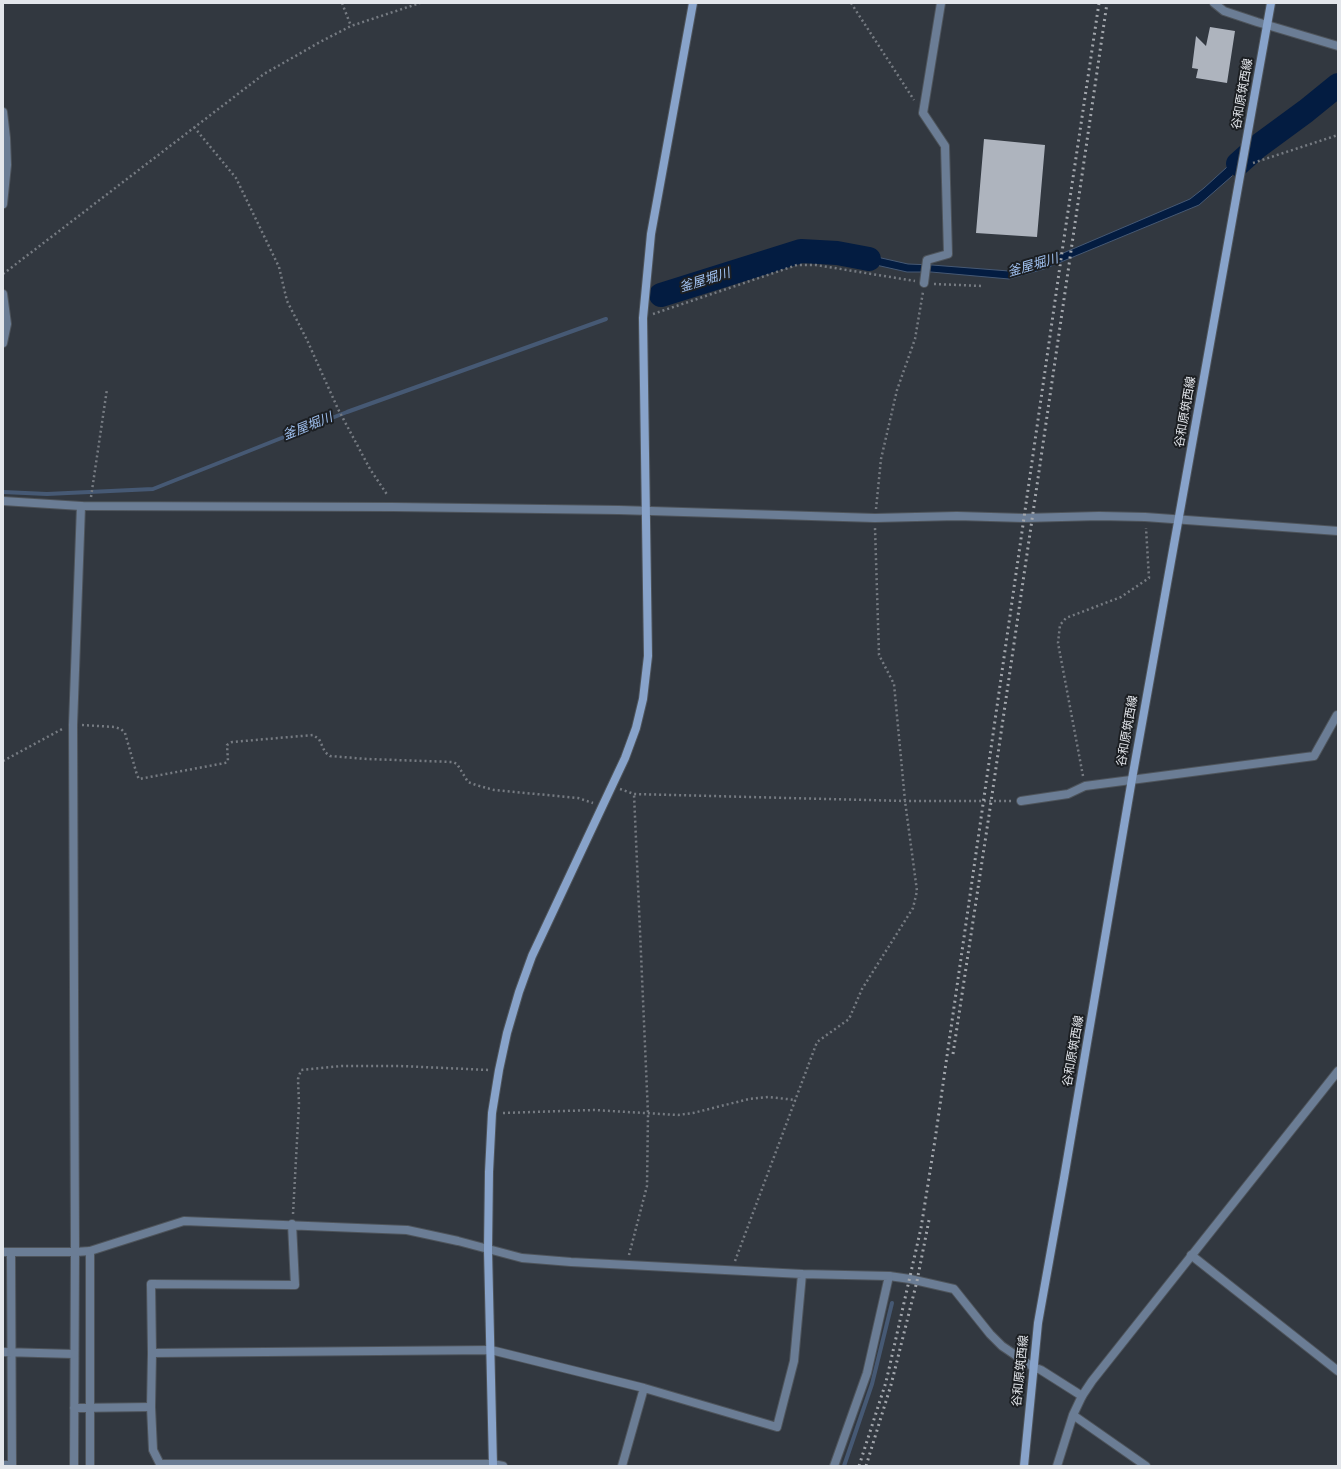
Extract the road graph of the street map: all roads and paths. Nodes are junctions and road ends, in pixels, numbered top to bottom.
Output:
1 (342, 3) edge
2 (420, 3) edge
3 (693, 3) edge
4 (851, 3) edge
5 (942, 3) edge
6 (1214, 3) edge
7 (1271, 3) edge
8 (352, 26) junction
9 (1267, 26) junction
10 (1338, 46) edge
11 (3, 112) edge
12 (923, 113) junction
13 (194, 127) junction
14 (1338, 135) edge
15 (1242, 166) junction
16 (3, 204) edge
17 (3, 274) edge
18 (924, 283) junction
19 (983, 286) dead end
20 (3, 294) edge
21 (643, 318) junction
22 (3, 343) edge
23 (107, 389) dead end
24 (3, 501) edge
25 (85, 506) junction
26 (393, 507) junction
27 (645, 512) junction
28 (1145, 517) junction
29 (875, 518) junction
30 (1178, 519) junction
31 (1338, 531) edge
32 (1338, 715) edge
33 (73, 725) junction
34 (84, 725) dead end
35 (3, 760) edge
36 (1132, 779) junction
37 (613, 785) junction
38 (1085, 786) junction
39 (634, 794) junction
40 (905, 801) junction
41 (1021, 801) joint
42 (603, 806) junction
43 (499, 1070) junction
44 (1338, 1071) edge
45 (796, 1100) junction
46 (492, 1113) junction
47 (648, 1114) junction
48 (292, 1224) junction
49 (488, 1250) junction
50 (90, 1251) junction
51 (7, 1252) edge
52 (75, 1252) junction
53 (1191, 1255) junction
54 (626, 1265) junction
55 (731, 1270) junction
56 (802, 1274) junction
57 (889, 1276) junction
58 (491, 1350) junction
59 (3, 1352) edge
60 (12, 1352) junction
61 (152, 1353) junction
62 (74, 1354) junction
63 (1033, 1367) junction
64 (1338, 1371) edge
65 (644, 1388) junction
66 (1082, 1396) junction
67 (151, 1407) junction
68 (74, 1408) junction
69 (90, 1408) junction
70 (1073, 1415) junction
71 (3, 1465) edge
72 (12, 1465) edge
73 (493, 1465) edge
74 (74, 1466) edge
75 (90, 1466) edge
76 (503, 1466) edge
77 (622, 1466) edge
78 (834, 1466) edge
79 (1024, 1466) edge
80 (1056, 1466) edge
81 (1146, 1466) edge

1 - 8 path
2 - 8 path
3 - 21 street
4 - 12 path
5 - 12 street
6 - 9 street
7 - 9 street, 谷和原筑西線
8 - 13 path
9 - 10 street
9 - 15 street, 谷和原筑西線
11 - 16 street
12 - 18 street
13 - 17 path
13 - 26 path
14 - 15 path
15 - 30 street, 谷和原筑西線
18 - 19 path
18 - 21 path
18 - 29 path
20 - 22 street
21 - 27 street
23 - 25 path
24 - 25 street
25 - 26 street
25 - 33 street
26 - 27 street
27 - 29 street
27 - 37 street
28 - 29 street
28 - 30 street
28 - 38 path
29 - 40 path
30 - 31 street
30 - 36 street, 谷和原筑西線
32 - 36 street
33 - 35 path
33 - 52 street
34 - 42 path
36 - 38 street
36 - 63 street, 谷和原筑西線
37 - 39 path
37 - 42 street
38 - 41 street
39 - 40 path
39 - 47 path
40 - 41 path
40 - 45 path
42 - 43 street
43 - 46 street
43 - 48 path
44 - 53 street
45 - 47 path
45 - 55 path
46 - 47 path
46 - 49 street
47 - 54 path
48 - 49 street
48 - 50 street
48 - 61 street
49 - 54 street
49 - 58 street
50 - 52 street
50 - 69 street
51 - 52 street
51 - 60 street
52 - 62 street
53 - 64 street
53 - 66 street
54 - 55 street
55 - 56 street
56 - 57 street
56 - 65 street
57 - 63 street
57 - 78 street
58 - 61 street
58 - 65 street
58 - 73 street
59 - 60 street
60 - 62 street
60 - 72 street
61 - 67 street
62 - 68 street
63 - 66 street
63 - 79 street, 谷和原筑西線
65 - 77 street
66 - 70 street
67 - 69 street
67 - 73 street
68 - 69 street
68 - 74 street
69 - 75 street
70 - 80 street
70 - 81 street
71 - 72 street
73 - 76 street

